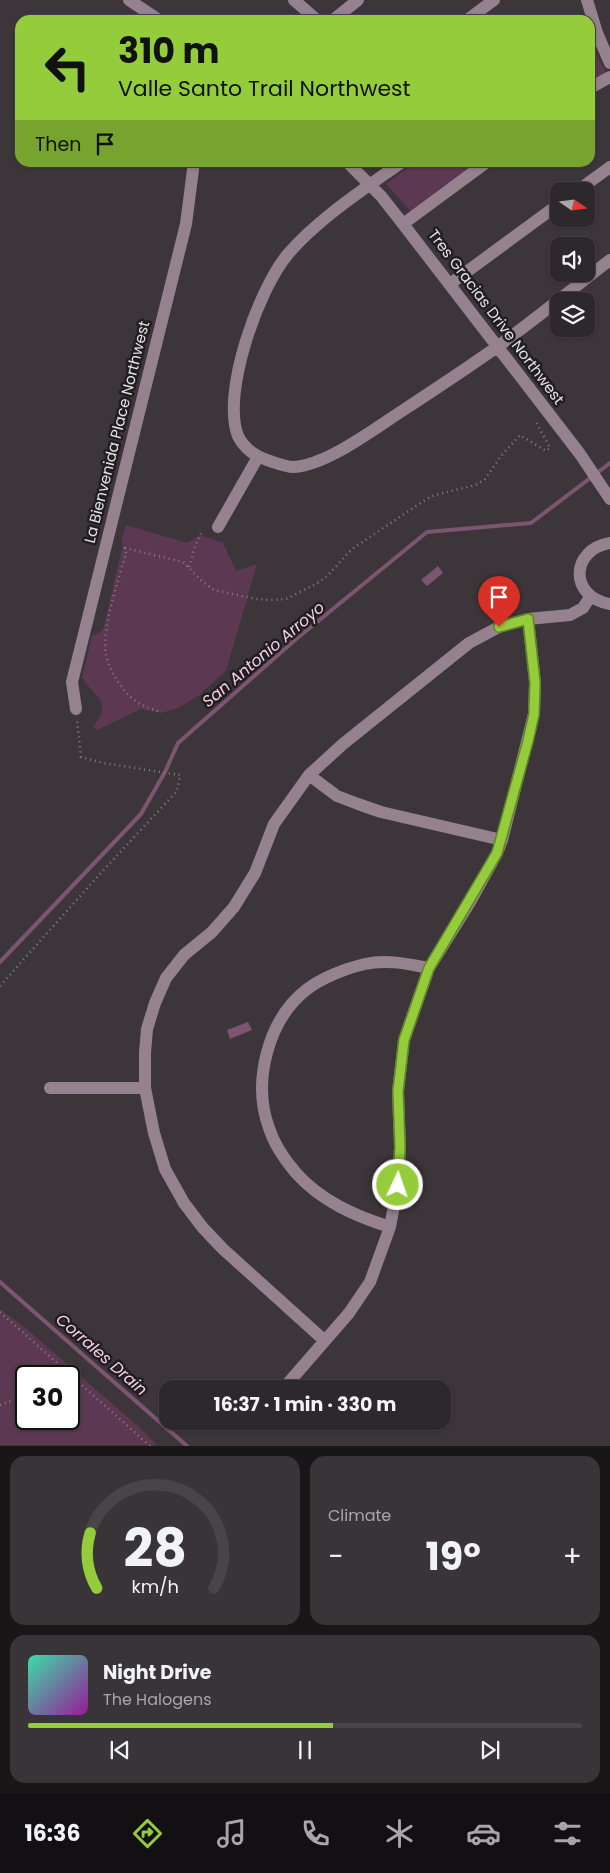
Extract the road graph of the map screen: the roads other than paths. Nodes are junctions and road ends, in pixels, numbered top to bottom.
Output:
1 (129, 0) edge
2 (294, 0) edge
3 (358, 0) edge
4 (494, 0) edge
5 (586, 0) edge
6 (152, 15) edge
7 (310, 15) edge
8 (339, 15) edge
9 (474, 15) edge
10 (590, 15) edge
11 (610, 29) edge
12 (595, 34) edge
13 (595, 36) edge
14 (610, 63) edge
15 (610, 77) edge
16 (595, 85) edge
17 (193, 167) edge
18 (353, 167) edge
19 (395, 167) edge
20 (480, 167) edge
21 (610, 167) edge
22 (589, 182) edge
23 (371, 184) junction
24 (550, 211) edge
25 (403, 224) junction
26 (610, 260) edge
27 (450, 284) junction
28 (498, 346) junction
29 (258, 457) junction
30 (610, 499) edge
31 (218, 528) dead end
32 (610, 543) edge
33 (590, 597) junction
34 (610, 604) edge
35 (528, 619) junction
36 (76, 709) road end
37 (309, 775) junction
38 (502, 840) junction
39 (429, 968) junction
40 (50, 1088) dead end
41 (145, 1088) junction
42 (390, 1227) junction
43 (325, 1340) junction
44 (291, 1380) edge

1 - 6 street
2 - 7 street
3 - 8 street
4 - 9 street
5 - 10 street
11 - 12 street
13 - 14 street
15 - 16 street
17 - 36 street, La Bienvenida Place Northwest
18 - 23 street, Tres Gracias Drive Northwest
19 - 23 street
20 - 25 street
21 - 22 street
23 - 25 street, Tres Gracias Drive Northwest
23 - 29 street
24 - 27 street
25 - 27 street, Tres Gracias Drive Northwest
26 - 28 street
27 - 28 street, Tres Gracias Drive Northwest
28 - 29 street
28 - 30 street, Tres Gracias Drive Northwest
29 - 31 street
32 - 33 street
33 - 34 street
33 - 35 street
35 - 37 street
35 - 38 street
37 - 38 street
37 - 41 street
38 - 39 street
39 - 42 street
39 - 42 street
40 - 41 street
41 - 43 street
42 - 43 street
43 - 44 street

